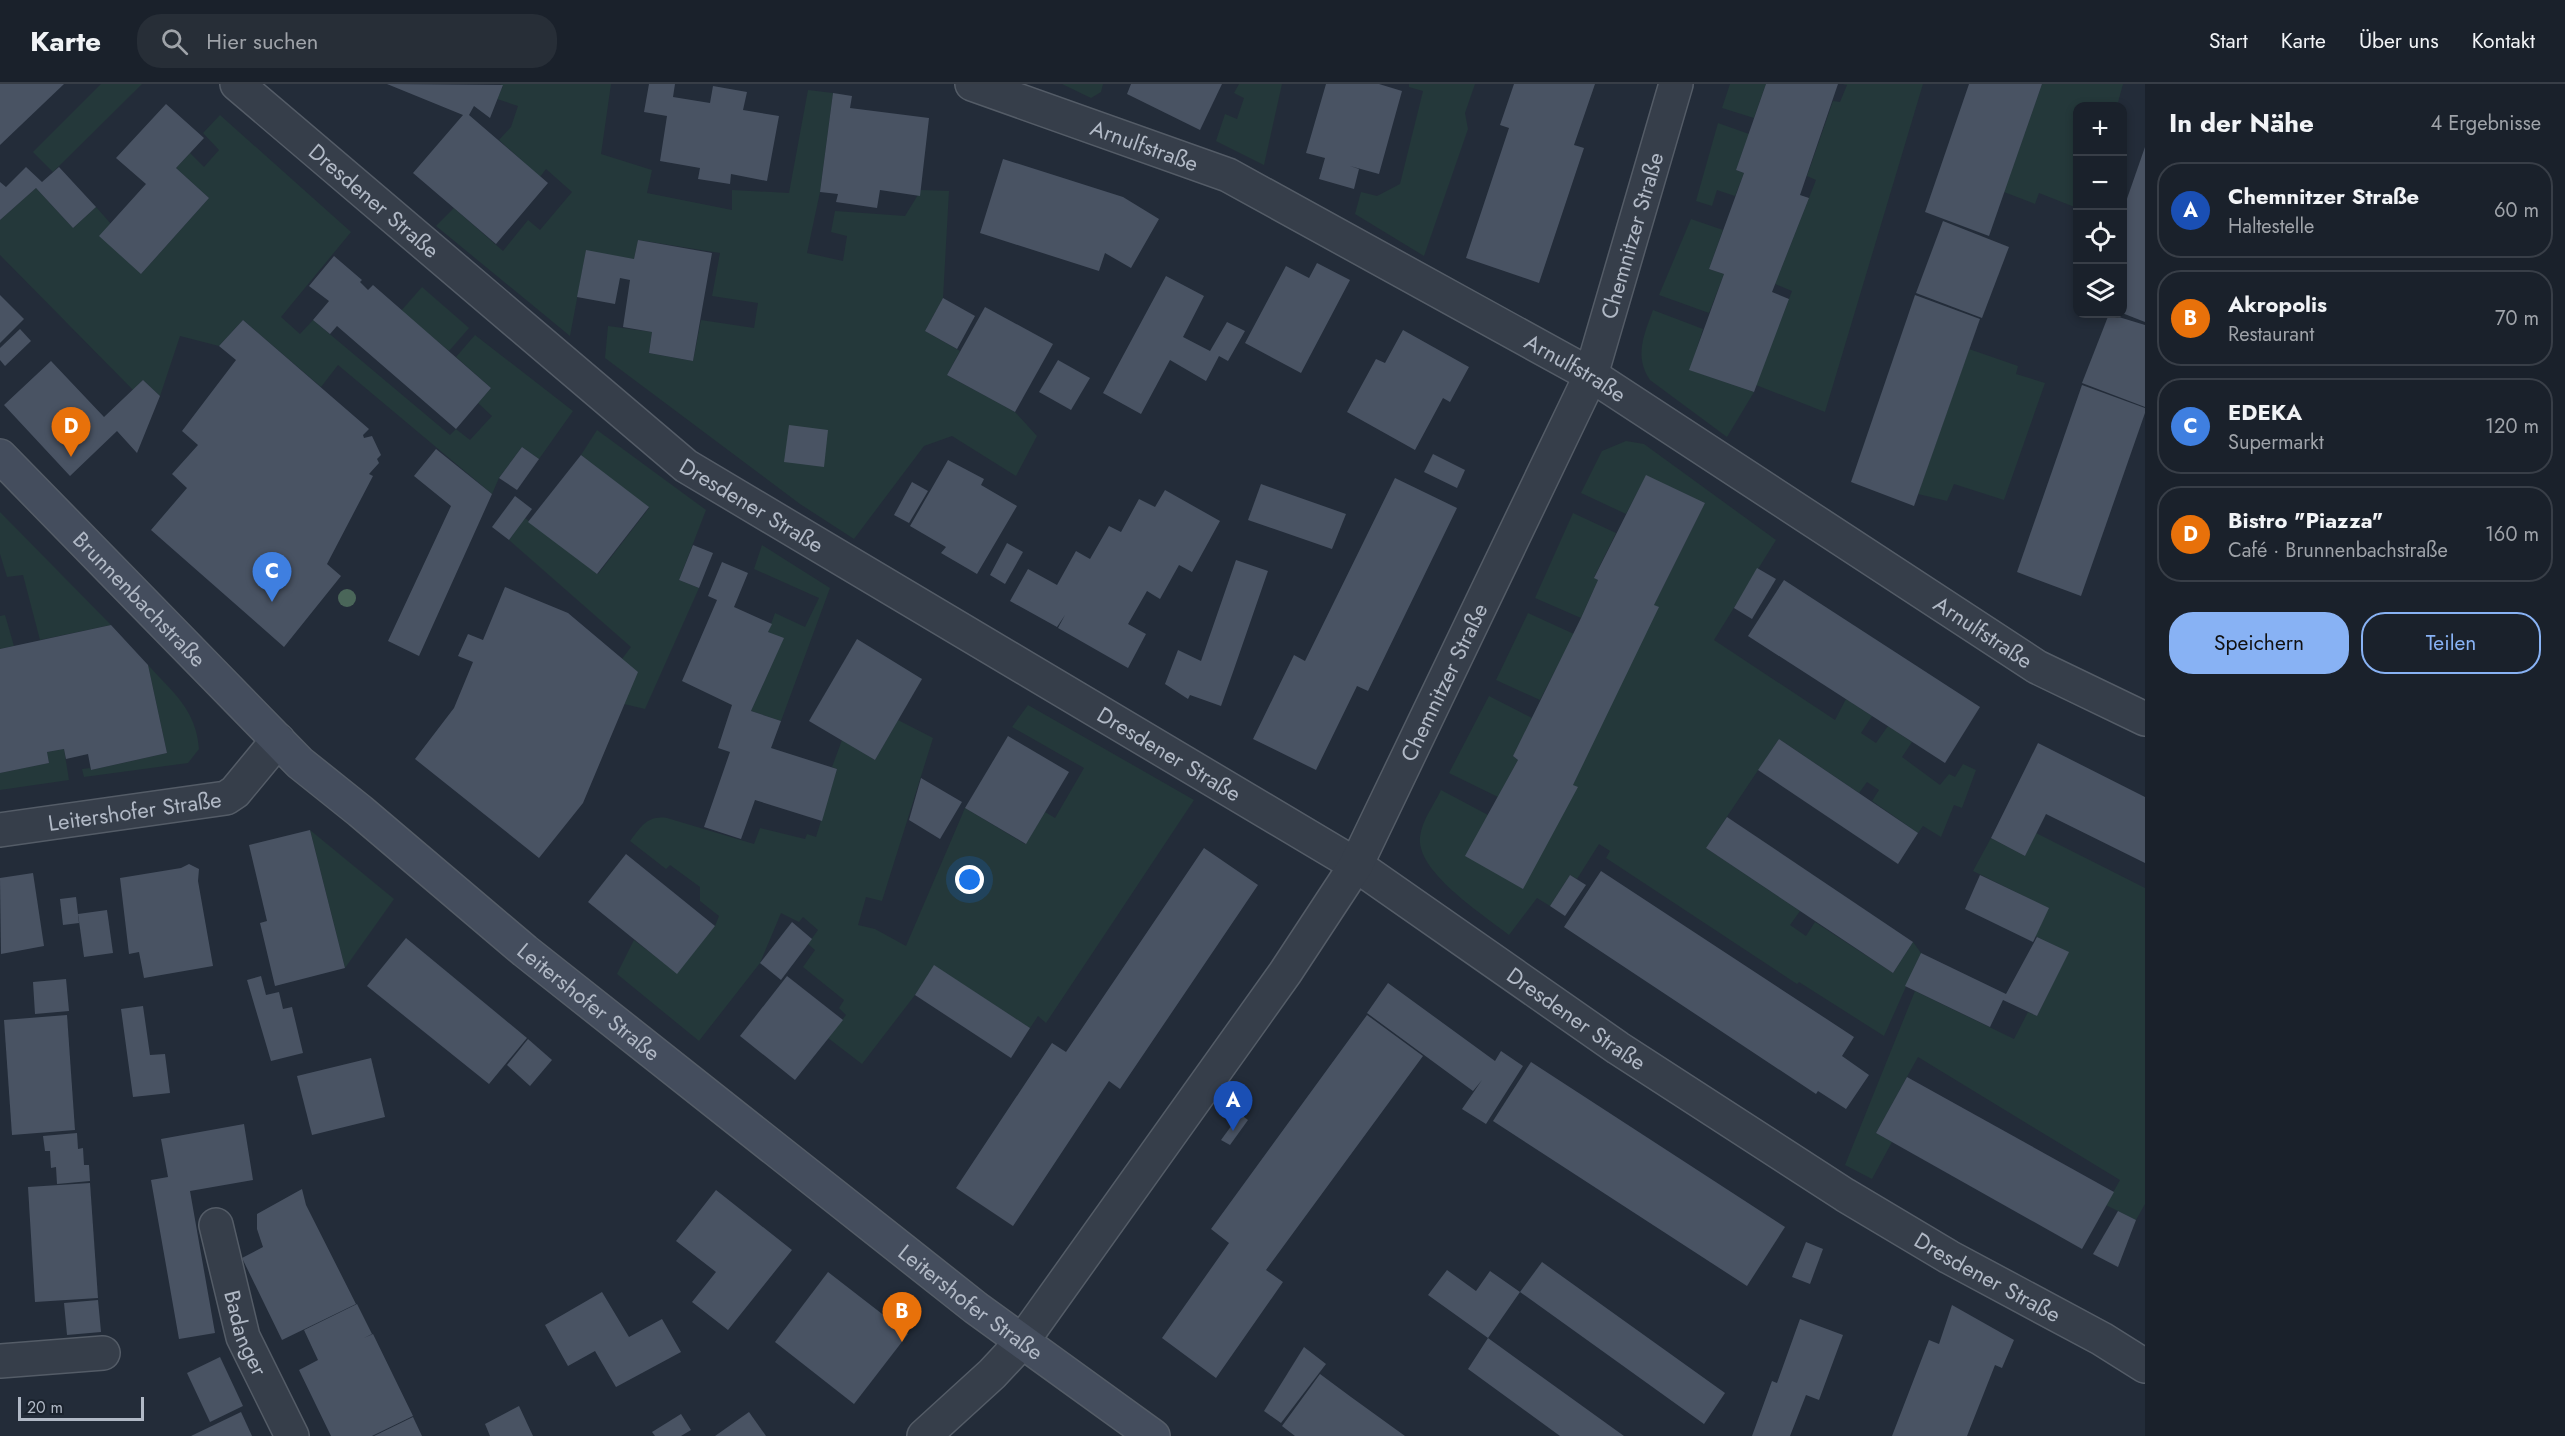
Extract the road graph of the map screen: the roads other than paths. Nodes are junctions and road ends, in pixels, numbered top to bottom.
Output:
1 (237, 84) edge
2 (972, 84) edge
3 (1676, 84) edge
4 (1591, 375) junction
5 (0, 456) edge
6 (2145, 719) edge
7 (278, 740) junction
8 (0, 830) edge
9 (1356, 865) junction
10 (216, 1225) dead end
11 (1021, 1343) junction
12 (103, 1353) dead end
13 (0, 1361) edge
14 (2145, 1366) edge
15 (292, 1436) edge
16 (924, 1436) edge
17 (1153, 1436) edge

1 - 9 street, Dresdener Straße
2 - 4 street, Arnulfstraße
3 - 4 street, Chemnitzer Straße
4 - 6 street, Arnulfstraße
4 - 9 street, Chemnitzer Straße
5 - 7 street, Brunnenbachstraße
7 - 8 street, Leitershofer Straße
7 - 11 street, Leitershofer Straße
9 - 11 street, Chemnitzer Straße
9 - 14 street, Dresdener Straße
10 - 15 street, Badanger
11 - 16 street, Chemnitzer Straße
11 - 17 street, Leitershofer Straße
12 - 13 street

